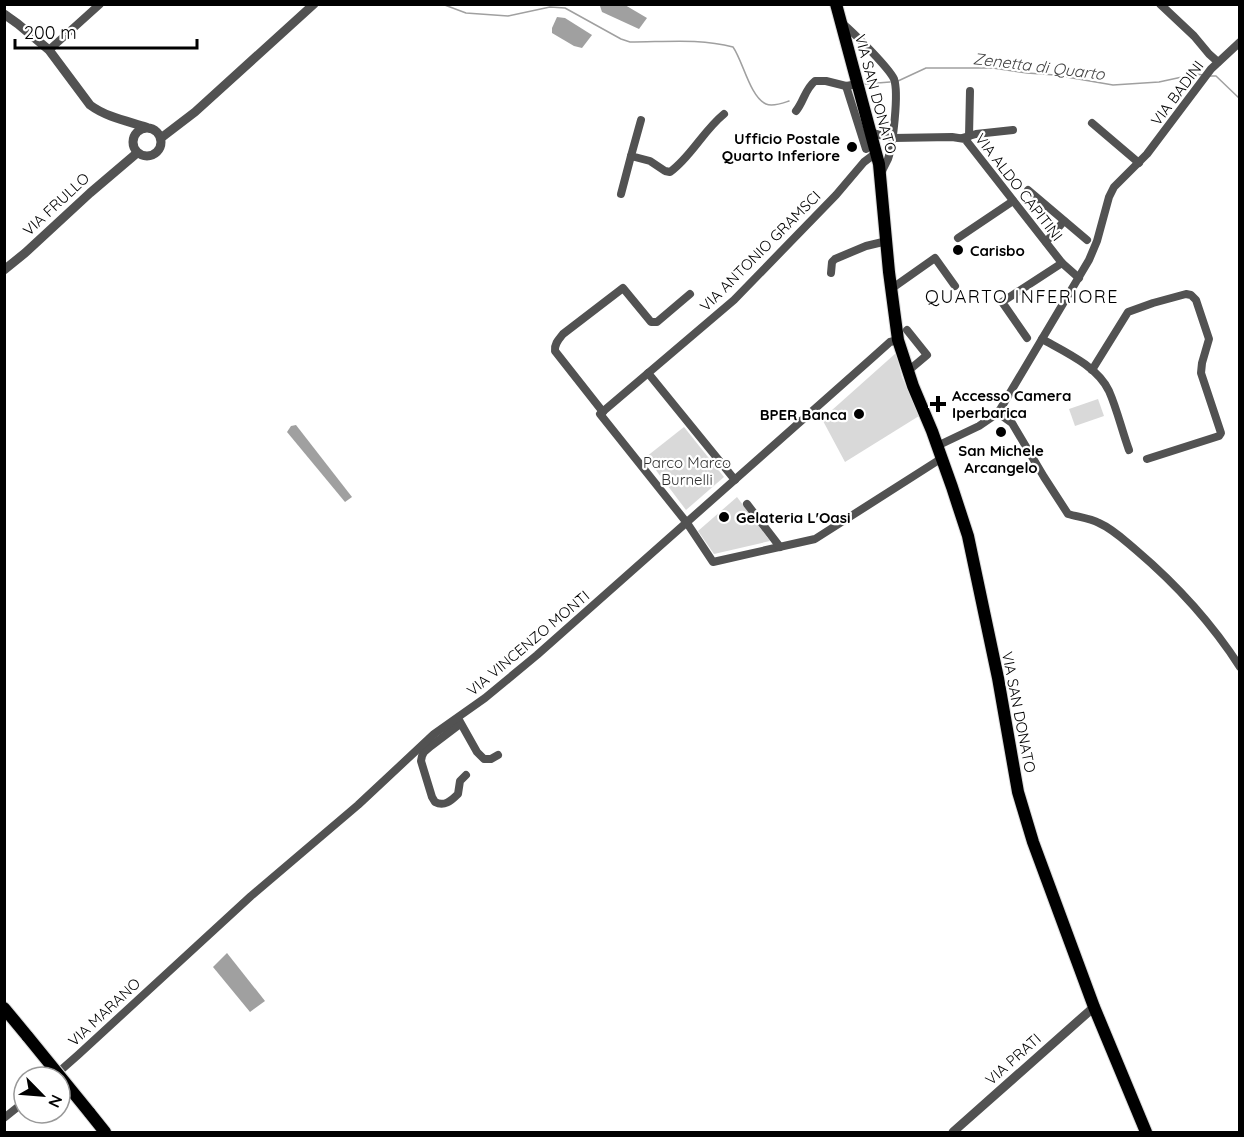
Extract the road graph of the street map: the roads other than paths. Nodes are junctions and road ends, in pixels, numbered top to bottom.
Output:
1 (100, 4) edge
2 (314, 4) edge
3 (836, 4) edge
4 (1160, 4) edge
5 (4, 14) edge
6 (841, 23) junction
7 (1239, 42) edge
8 (49, 50) junction
9 (1218, 62) junction
10 (852, 85) junction
11 (970, 91) dead end
12 (796, 111) dead end
13 (723, 114) dead end
14 (125, 120) junction
15 (641, 120) dead end
16 (1092, 123) dead end
17 (1013, 130) dead end
18 (154, 132) junction
19 (872, 134) junction
20 (965, 137) junction
21 (133, 138) junction
22 (892, 138) junction
23 (135, 151) junction
24 (631, 156) junction
25 (876, 158) junction
26 (1139, 163) junction
27 (1028, 190) dead end
28 (621, 194) dead end
29 (1013, 201) junction
30 (1064, 221) junction
31 (957, 238) dead end
32 (1087, 240) dead end
33 (887, 241) junction
34 (1046, 242) junction
35 (1062, 263) junction
36 (4, 270) edge
37 (831, 273) dead end
38 (1079, 278) junction
39 (955, 286) dead end
40 (891, 289) junction
41 (690, 294) dead end
42 (907, 330) dead end
43 (1027, 338) dead end
44 (1042, 339) junction
45 (898, 340) junction
46 (1092, 370) junction
47 (908, 371) junction
48 (648, 373) junction
49 (603, 412) junction
50 (998, 413) junction
51 (1129, 450) dead end
52 (939, 452) junction
53 (1147, 459) dead end
54 (735, 480) junction
55 (747, 504) dead end
56 (687, 523) junction
57 (780, 547) junction
58 (1239, 667) edge
59 (459, 720) junction
60 (443, 732) junction
61 (498, 755) dead end
62 (466, 774) dead end
63 (174, 967) joint
64 (1094, 1007) junction
65 (4, 1008) edge
66 (67, 1065) edge
67 (105, 1132) edge
68 (953, 1132) edge
69 (1146, 1132) edge

1 - 8 street
2 - 18 street
3 - 6 main road, VIA SAN DONATO
4 - 9 street
5 - 8 street
6 - 10 main road, VIA SAN DONATO
6 - 22 street, VIA SAN DONATO
7 - 9 street, VIA BADINI
8 - 14 street
9 - 26 street, VIA BADINI
10 - 12 street
10 - 19 main road, VIA SAN DONATO
10 - 25 street
11 - 20 street
13 - 24 street
14 - 18 street
14 - 21 street
15 - 24 street
16 - 26 street
17 - 20 street
18 - 21 street
18 - 23 street
19 - 22 street, VIA ALDO CAPITINI
19 - 25 main road, VIA SAN DONATO
20 - 22 street, VIA ALDO CAPITINI
20 - 29 street, VIA ALDO CAPITINI
21 - 23 street
22 - 25 street, VIA ANTONIO GRAMSCI
22 - 25 street, VIA SAN DONATO
23 - 36 street, VIA FRULLO
24 - 28 street
25 - 33 main road, VIA SAN DONATO
25 - 48 street, VIA ANTONIO GRAMSCI
26 - 38 street, VIA BADINI
27 - 30 street
29 - 31 street
29 - 34 street, VIA ALDO CAPITINI
30 - 32 street
30 - 34 street
33 - 37 street
33 - 40 main road, VIA SAN DONATO
34 - 35 street, VIA ALDO CAPITINI
35 - 38 street, VIA ALDO CAPITINI
35 - 43 street
38 - 44 street, VIA BADINI
39 - 40 street
40 - 45 main road, VIA SAN DONATO
41 - 49 street, VIA ANTONIO GRAMSCI
42 - 47 street
44 - 46 street
44 - 50 street, VIA BADINI
45 - 47 main road, VIA SAN DONATO
45 - 54 street, VIA VINCENZO MONTI
46 - 51 street
46 - 53 street
47 - 52 main road, VIA SAN DONATO
48 - 49 street, VIA ANTONIO GRAMSCI
48 - 54 street
49 - 56 street, VIA ANTONIO GRAMSCI
50 - 52 street, VIA BADINI
50 - 58 street
52 - 57 street, VIA BADINI
52 - 64 main road, VIA SAN DONATO
54 - 56 street, VIA VINCENZO MONTI
55 - 57 street
56 - 57 street, VIA ANTONIO GRAMSCI
56 - 59 street, VIA VINCENZO MONTI
59 - 60 street, VIA VINCENZO MONTI
59 - 61 street
60 - 62 street
60 - 63 street, VIA VINCENZO MONTI
63 - 66 street, VIA MARANO
64 - 68 street, VIA PRATI
64 - 69 main road, VIA SAN DONATO
65 - 67 main road, bridge

